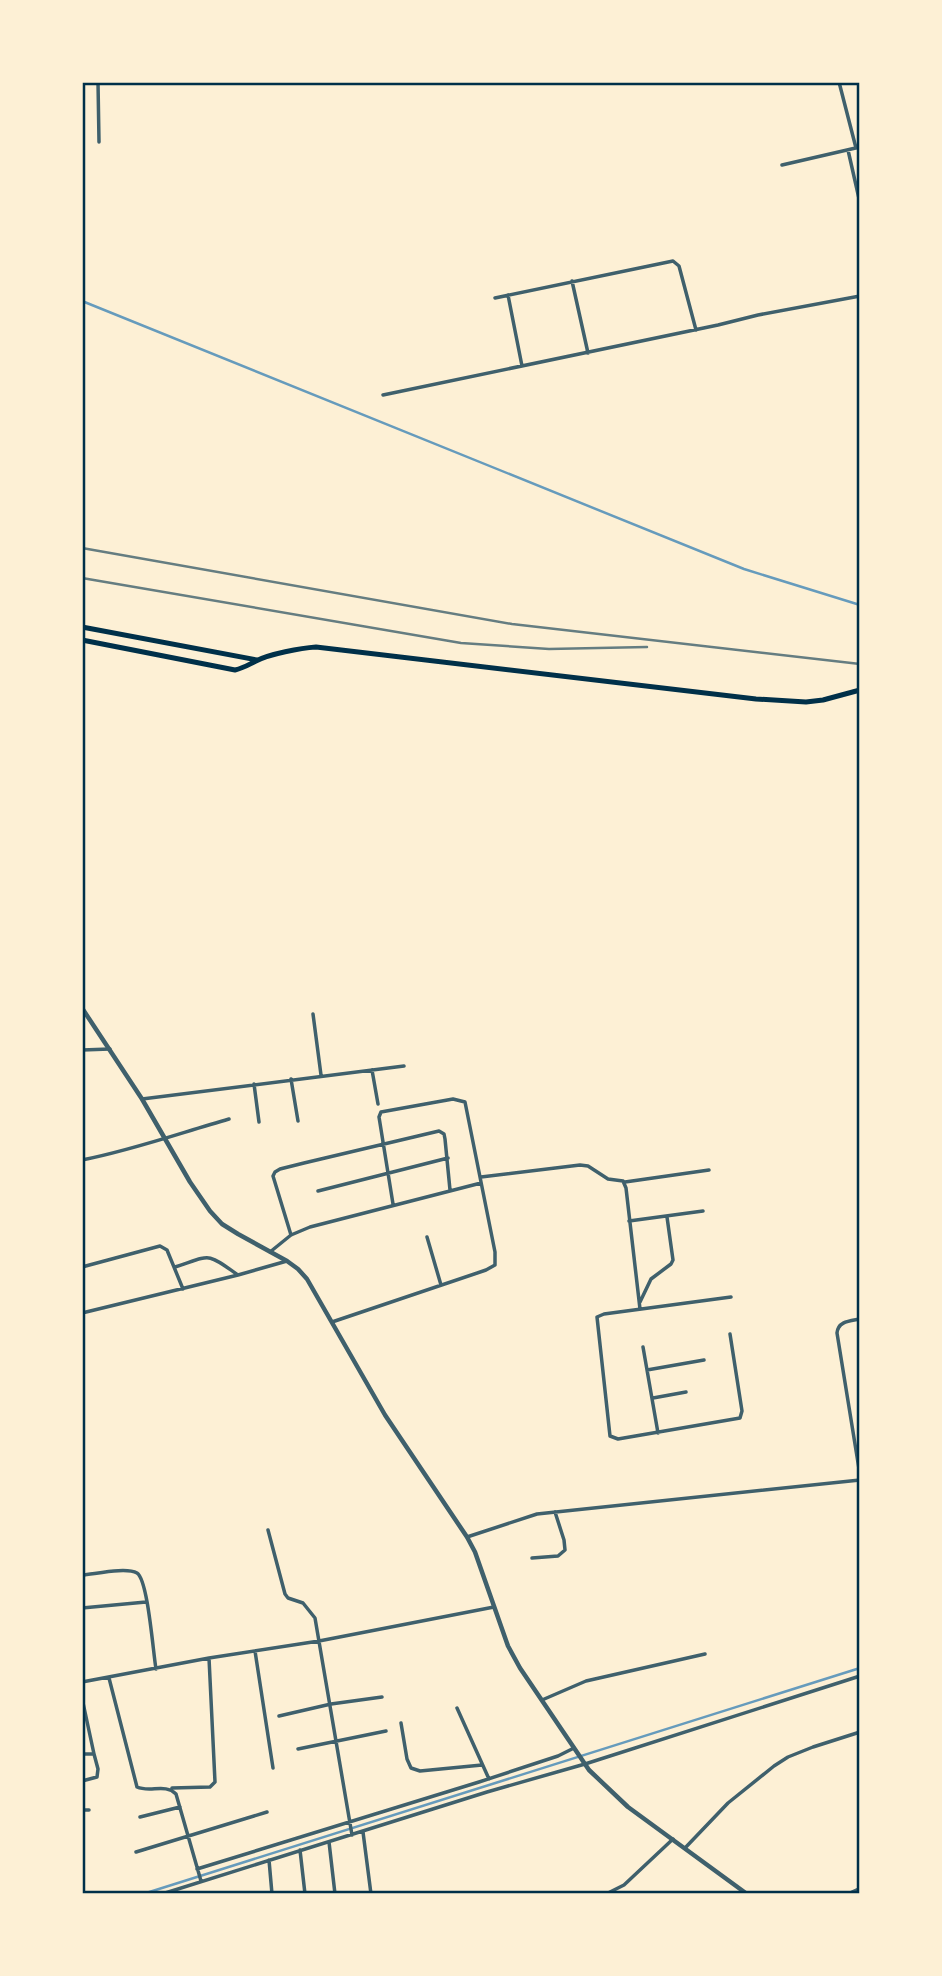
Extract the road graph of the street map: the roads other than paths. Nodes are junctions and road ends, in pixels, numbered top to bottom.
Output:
1 (98, 82) edge
2 (839, 82) edge
3 (99, 142) dead end
4 (858, 148) edge
5 (848, 150) junction
6 (782, 165) dead end
7 (860, 203) edge
8 (572, 281) junction
9 (508, 295) junction
10 (860, 296) edge
11 (495, 298) dead end
12 (696, 330) junction
13 (588, 352) junction
14 (522, 366) junction
15 (383, 395) dead end
16 (82, 627) edge
17 (82, 640) edge
18 (257, 660) junction
19 (860, 690) edge
20 (82, 1008) edge
21 (313, 1014) dead end
22 (110, 1049) junction
23 (82, 1050) edge
24 (404, 1066) dead end
25 (372, 1070) junction
26 (321, 1075) junction
27 (291, 1079) junction
28 (254, 1084) junction
29 (142, 1099) junction
30 (378, 1104) dead end
31 (229, 1119) dead end
32 (298, 1121) dead end
33 (259, 1122) dead end
34 (165, 1137) junction
35 (383, 1143) junction
36 (448, 1158) junction
37 (82, 1160) edge
38 (709, 1170) dead end
39 (388, 1174) junction
40 (481, 1180) junction
41 (625, 1182) junction
42 (450, 1190) junction
43 (318, 1191) dead end
44 (393, 1205) junction
45 (703, 1212) dead end
46 (667, 1217) junction
47 (629, 1221) junction
48 (291, 1235) junction
49 (427, 1237) dead end
50 (270, 1252) junction
51 (287, 1261) junction
52 (82, 1267) edge
53 (176, 1267) junction
54 (238, 1275) junction
55 (441, 1285) junction
56 (183, 1289) junction
57 (731, 1297) dead end
58 (640, 1307) junction
59 (82, 1313) edge
60 (860, 1319) edge
61 (332, 1322) junction
62 (730, 1334) dead end
63 (643, 1347) dead end
64 (704, 1360) dead end
65 (648, 1370) junction
66 (686, 1392) dead end
67 (653, 1398) junction
68 (658, 1433) junction
69 (860, 1477) edge
70 (554, 1512) junction
71 (268, 1530) dead end
72 (467, 1536) junction
73 (532, 1558) dead end
74 (82, 1575) edge
75 (147, 1602) junction
76 (494, 1607) junction
77 (82, 1608) edge
78 (319, 1641) junction
79 (255, 1651) junction
80 (705, 1654) dead end
81 (209, 1658) junction
82 (156, 1669) junction
83 (860, 1676) edge
84 (109, 1678) junction
85 (82, 1682) edge
86 (382, 1697) dead end
87 (82, 1698) edge
88 (542, 1700) junction
89 (331, 1704) junction
90 (457, 1707) dead end
91 (279, 1716) dead end
92 (401, 1723) dead end
93 (386, 1731) dead end
94 (860, 1732) edge
95 (336, 1742) junction
96 (298, 1749) dead end
97 (575, 1749) junction
98 (82, 1754) edge
99 (94, 1754) junction
100 (583, 1761) junction
101 (482, 1765) junction
102 (273, 1768) dead end
103 (489, 1779) junction
104 (82, 1781) edge
105 (170, 1788) junction
106 (180, 1807) junction
107 (82, 1810) edge
108 (89, 1810) dead end
109 (267, 1812) dead end
110 (140, 1817) dead end
111 (351, 1829) junction
112 (363, 1832) junction
113 (189, 1837) junction
114 (673, 1839) junction
115 (329, 1842) junction
116 (685, 1848) junction
117 (300, 1850) junction
118 (136, 1852) dead end
119 (269, 1860) junction
120 (198, 1871) junction
121 (201, 1880) junction
122 (860, 1889) edge
123 (178, 1891) edge
124 (615, 1892) edge
125 (162, 1894) edge
126 (272, 1894) edge
127 (305, 1894) edge
128 (335, 1894) edge
129 (371, 1894) edge
130 (606, 1894) edge
131 (747, 1894) edge
132 (849, 1894) edge

1 - 3 street
2 - 4 street
4 - 5 street
5 - 6 street
5 - 7 street
8 - 9 street
8 - 12 street
8 - 13 street
9 - 11 street
9 - 14 street
10 - 12 street
12 - 13 street
13 - 14 street
14 - 15 street
16 - 18 main road
17 - 18 main road
18 - 19 main road
20 - 22 street
21 - 26 street
22 - 23 street
22 - 29 street
24 - 25 street
25 - 26 street
25 - 30 street
26 - 27 street
27 - 28 street
27 - 32 street
28 - 29 street
28 - 33 street
29 - 34 street
31 - 34 street
34 - 37 street
34 - 50 street
35 - 36 street
35 - 39 street
35 - 40 street
35 - 48 street
36 - 39 street
36 - 42 street
38 - 41 street
39 - 43 street
39 - 44 street
40 - 41 street
40 - 42 street
40 - 55 street
41 - 47 street
42 - 44 street
44 - 48 street
45 - 46 street
46 - 47 street
46 - 58 street
47 - 58 street
48 - 50 street
49 - 55 street
50 - 51 street
51 - 54 street
51 - 61 street
52 - 53 street
53 - 54 street
53 - 56 street
54 - 56 street
55 - 61 street
56 - 59 street
57 - 58 street
58 - 68 street
60 - 69 street
61 - 72 street
62 - 68 street
63 - 65 street
64 - 65 street
65 - 67 street
66 - 67 street
67 - 68 street
69 - 70 street
70 - 72 street
70 - 73 street
71 - 78 street
72 - 76 street
74 - 75 street
75 - 77 street
75 - 82 street
76 - 78 street
76 - 88 street
78 - 79 street
78 - 89 street
79 - 81 street
79 - 102 street
80 - 88 street
81 - 82 street
81 - 105 street
82 - 84 street
83 - 100 street
84 - 85 street
84 - 105 street
86 - 89 street
87 - 99 street
88 - 97 street
89 - 91 street
89 - 95 street
90 - 101 street
92 - 101 street
93 - 95 street
94 - 116 street
95 - 96 street
95 - 111 street
97 - 100 street
97 - 103 street
98 - 99 street
99 - 104 street
100 - 112 street
100 - 114 street
101 - 103 street
103 - 111 street
105 - 106 street
106 - 110 street
106 - 113 street
107 - 108 street
109 - 113 street
111 - 112 street
111 - 115 street
111 - 120 street
112 - 129 street
113 - 118 street
113 - 120 street
114 - 116 street
114 - 124 street
115 - 117 street
115 - 128 street
116 - 131 street
117 - 119 street
117 - 127 street
119 - 121 street
119 - 126 street
120 - 121 street
121 - 123 street
122 - 132 street
123 - 125 street
124 - 130 street

